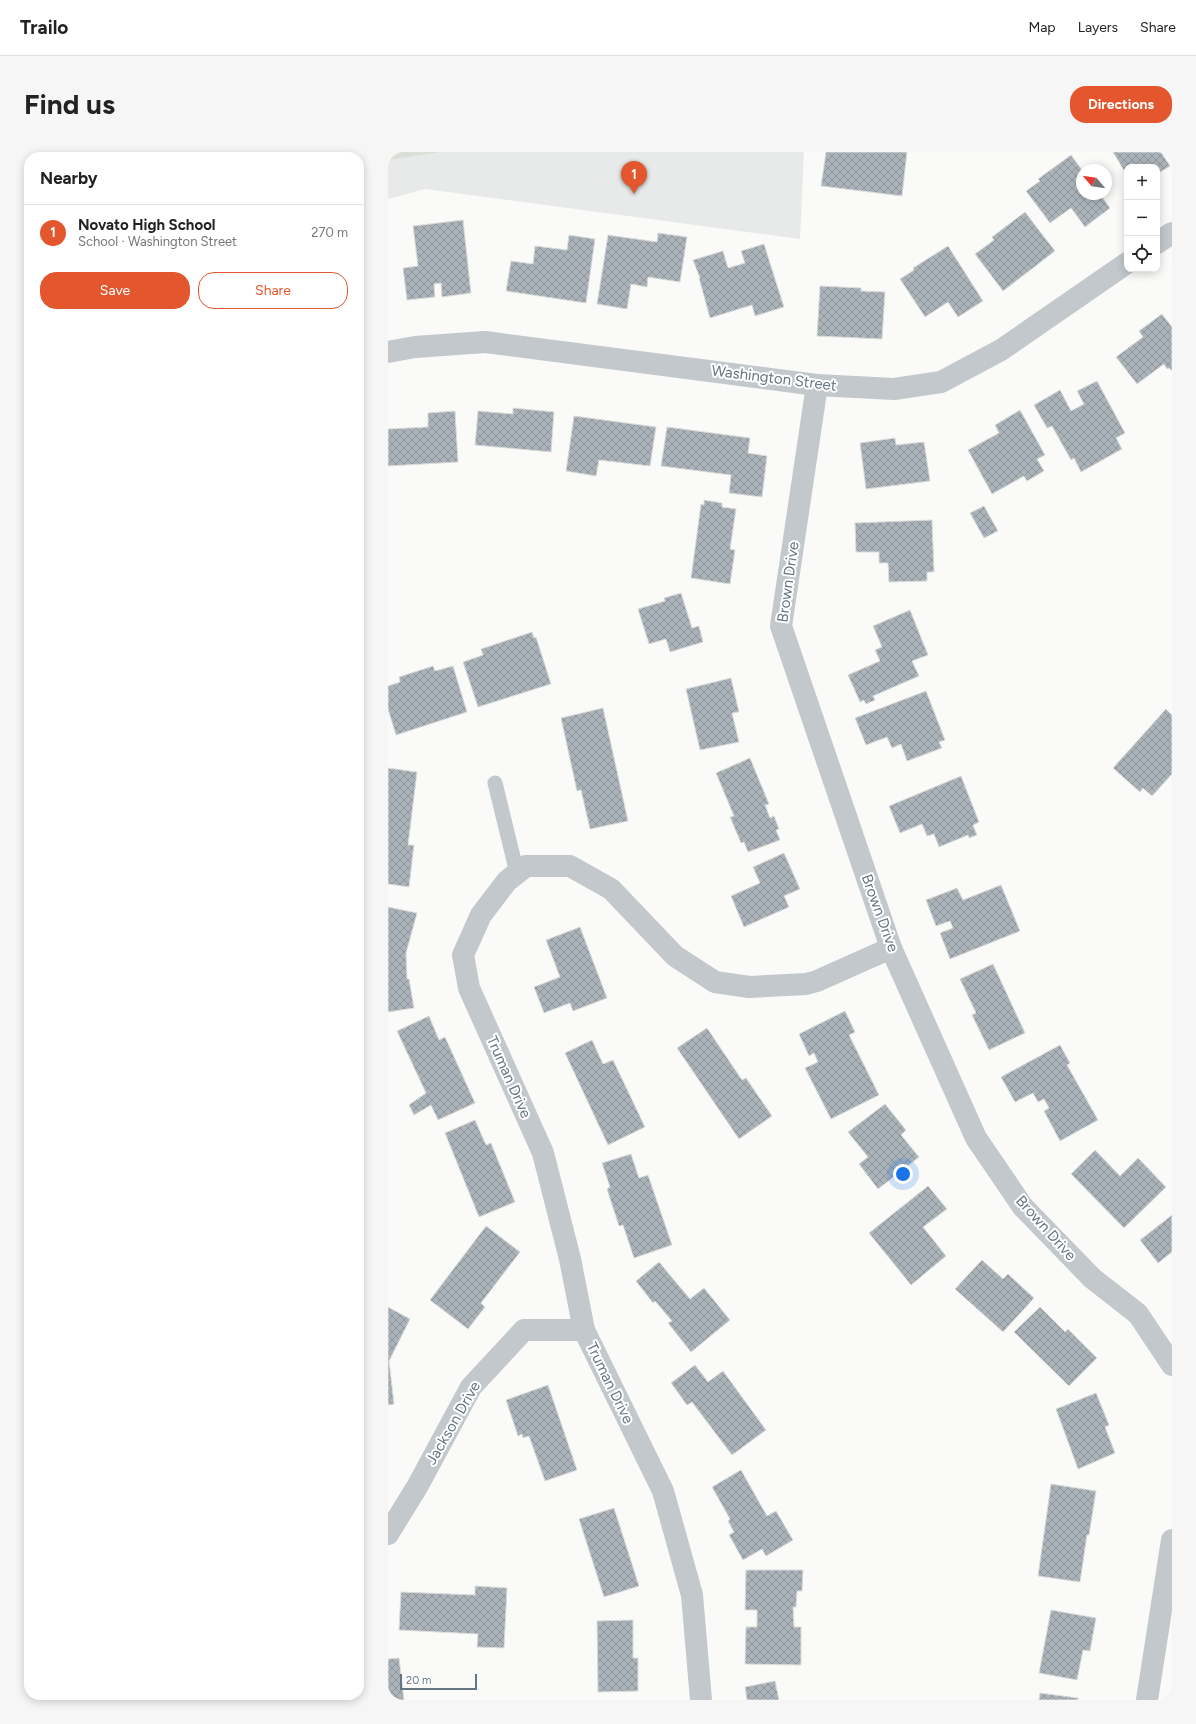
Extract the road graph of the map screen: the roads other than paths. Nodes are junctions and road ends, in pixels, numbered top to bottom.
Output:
1 (1172, 233) edge
2 (1160, 241) edge
3 (1124, 266) edge
4 (388, 352) edge
5 (817, 385) junction
6 (495, 783) dead end
7 (517, 873) junction
8 (891, 948) junction
9 (584, 1330) junction
10 (1172, 1365) edge
11 (388, 1534) edge
12 (1172, 1540) edge
13 (701, 1700) edge
14 (1147, 1700) edge

1 - 2 street
3 - 5 street, Washington Street
4 - 5 street, Washington Street
5 - 8 street, Brown Drive
6 - 7 lane
7 - 8 street, Truman Drive
7 - 9 street, Truman Drive
8 - 10 street, Brown Drive
9 - 11 street, Jackson Drive
9 - 13 street, Truman Drive
12 - 14 street

